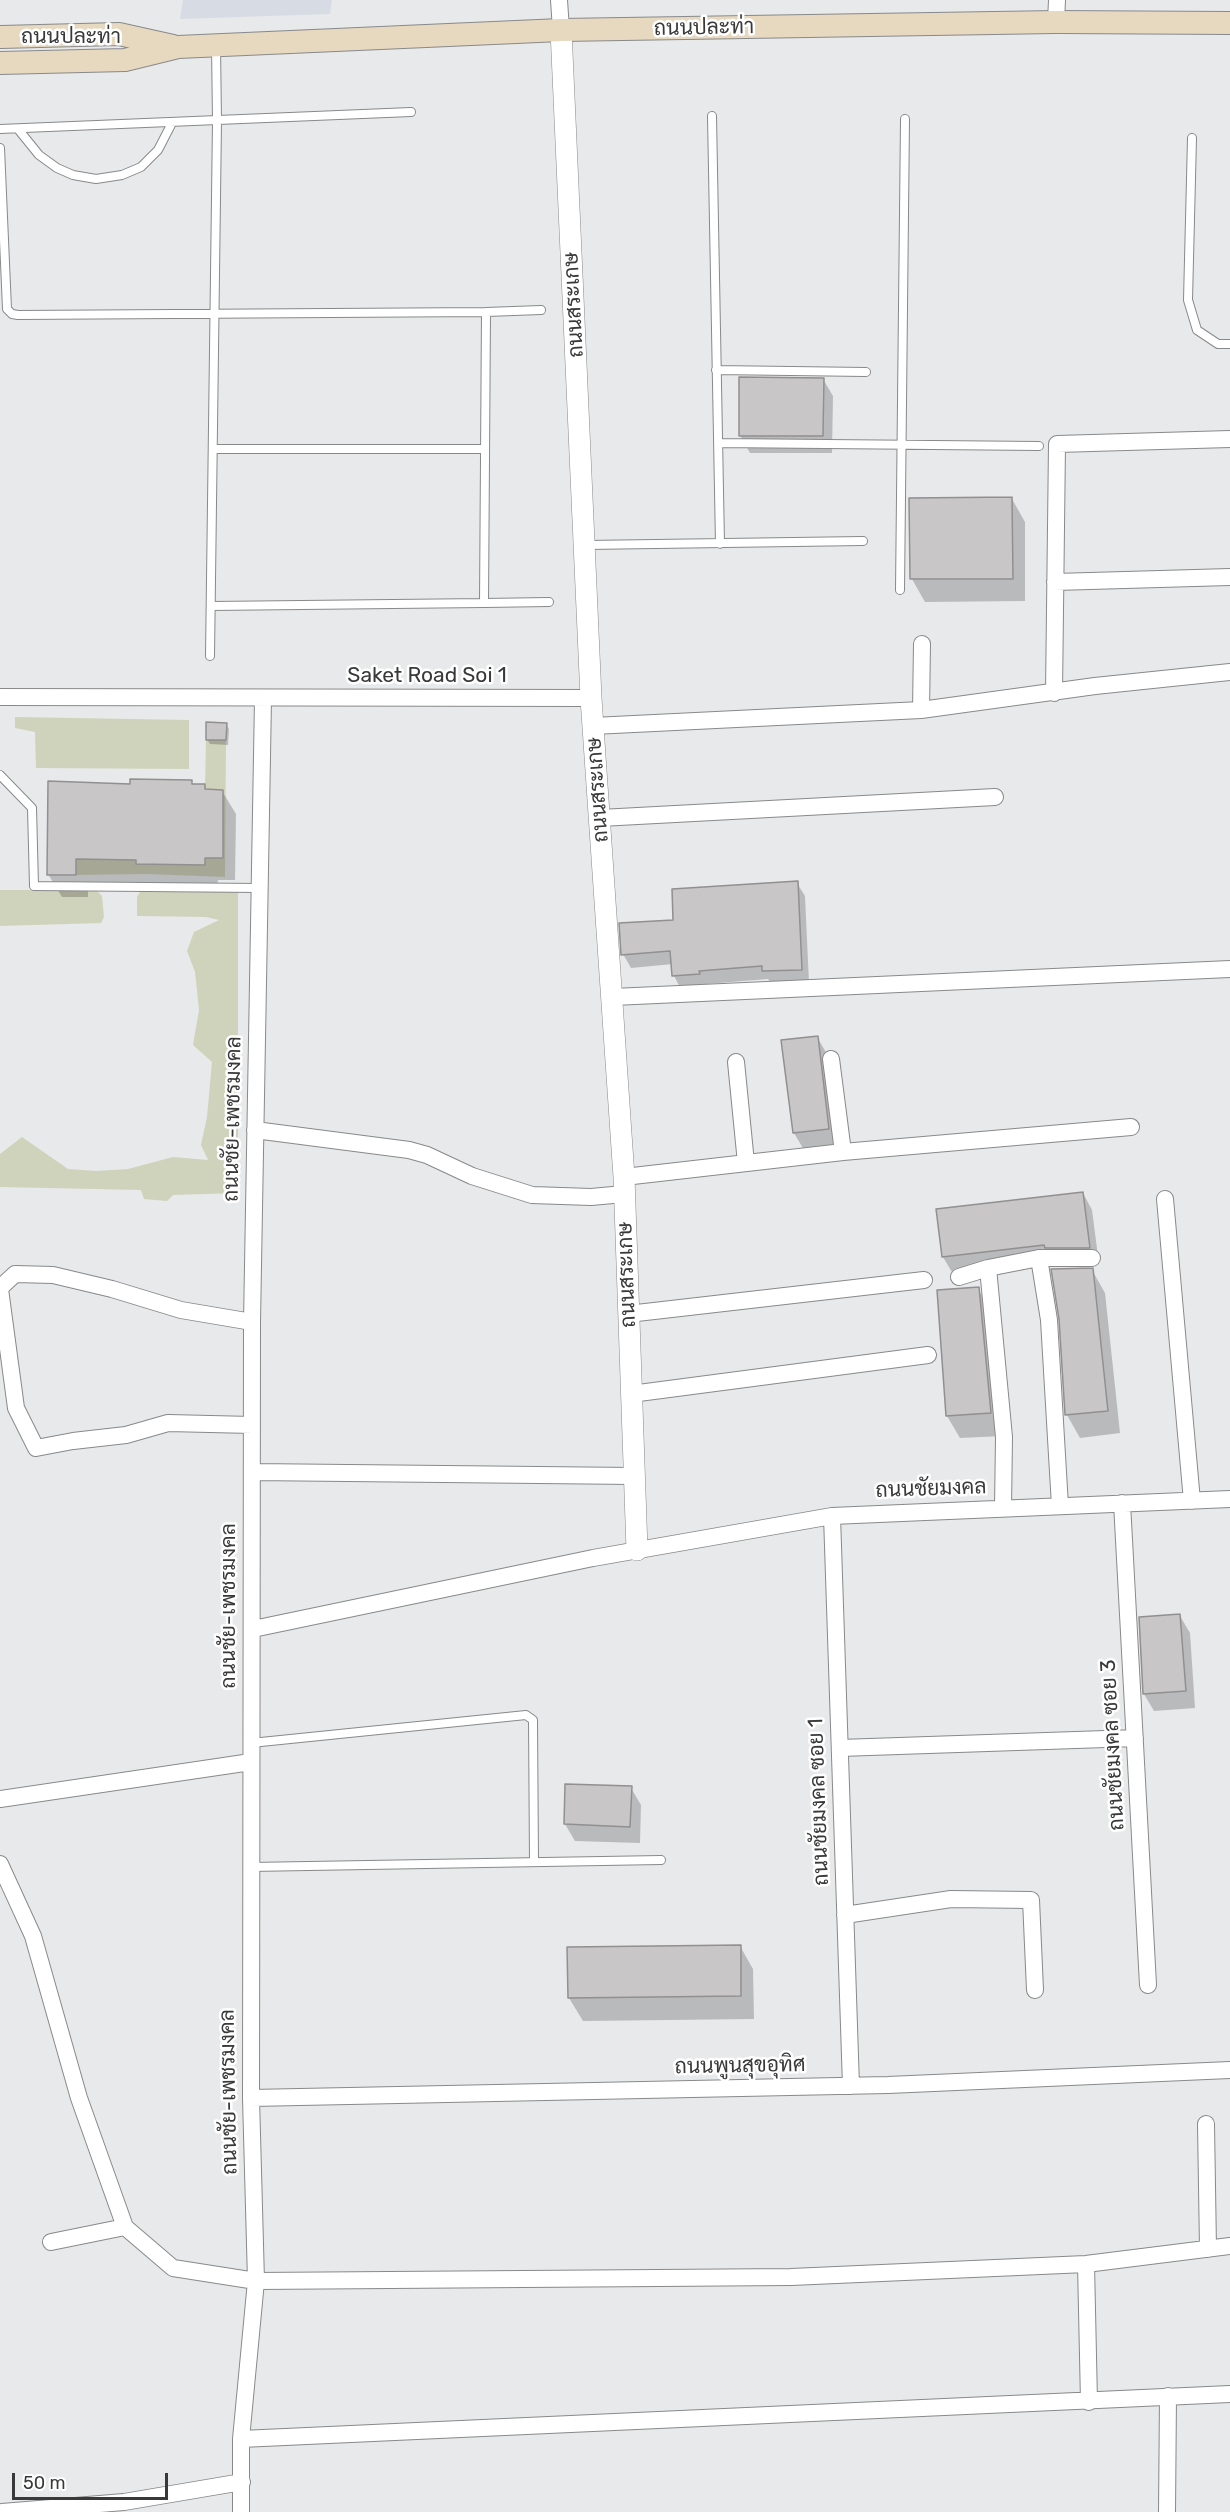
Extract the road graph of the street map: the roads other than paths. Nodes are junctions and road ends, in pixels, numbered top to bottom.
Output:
1 (559, 0) edge
2 (1057, 11) edge
3 (1230, 23) edge
4 (561, 30) junction
5 (0, 37) edge
6 (216, 45) junction
7 (178, 47) junction
8 (0, 63) edge
9 (411, 112) dead end
10 (712, 116) dead end
11 (905, 120) dead end
12 (217, 121) junction
13 (172, 123) junction
14 (0, 129) edge
15 (18, 129) junction
16 (1192, 138) dead end
17 (0, 148) edge
18 (541, 310) dead end
19 (486, 312) junction
20 (214, 314) junction
21 (1230, 344) edge
22 (716, 370) junction
23 (866, 372) dead end
24 (1230, 439) edge
25 (719, 443) junction
26 (902, 444) junction
27 (1039, 446) dead end
28 (484, 448) junction
29 (213, 449) junction
30 (863, 541) dead end
31 (720, 544) junction
32 (585, 545) junction
33 (1230, 577) edge
34 (1055, 582) junction
35 (900, 590) dead end
36 (549, 602) dead end
37 (484, 603) junction
38 (211, 606) junction
39 (922, 644) dead end
40 (210, 656) dead end
41 (1230, 672) edge
42 (1054, 693) junction
43 (0, 697) edge
44 (591, 698) junction
45 (263, 699) junction
46 (921, 710) junction
47 (593, 726) junction
48 (0, 776) edge
49 (995, 797) dead end
50 (600, 818) junction
51 (259, 888) junction
52 (1230, 969) edge
53 (613, 997) junction
54 (831, 1059) dead end
55 (736, 1062) dead end
56 (1131, 1127) dead end
57 (255, 1130) junction
58 (843, 1152) junction
59 (746, 1163) junction
60 (624, 1185) junction
61 (1165, 1199) dead end
62 (1039, 1258) junction
63 (1092, 1258) dead end
64 (988, 1268) junction
65 (959, 1277) dead end
66 (924, 1280) dead end
67 (0, 1288) edge
68 (628, 1314) junction
69 (252, 1322) junction
70 (928, 1355) dead end
71 (631, 1394) junction
72 (252, 1425) junction
73 (252, 1472) junction
74 (634, 1476) junction
75 (1230, 1499) edge
76 (1192, 1501) junction
77 (1122, 1503) junction
78 (1060, 1506) junction
79 (1003, 1508) junction
80 (832, 1515) junction
81 (637, 1550) junction
82 (253, 1629) junction
83 (1135, 1738) junction
84 (251, 1743) junction
85 (840, 1748) junction
86 (251, 1762) junction
87 (0, 1798) edge
88 (661, 1860) dead end
89 (534, 1861) junction
90 (0, 1864) edge
91 (250, 1867) junction
92 (845, 1915) junction
93 (1148, 1985) dead end
94 (1035, 1990) dead end
95 (1230, 2070) edge
96 (851, 2086) junction
97 (251, 2098) junction
98 (1206, 2124) dead end
99 (125, 2227) junction
100 (51, 2242) dead end
101 (1230, 2246) edge
102 (1208, 2249) junction
103 (1086, 2264) junction
104 (255, 2281) junction
105 (1230, 2394) edge
106 (1168, 2396) junction
107 (1089, 2402) junction
108 (241, 2439) junction
109 (242, 2482) junction
110 (2, 2512) edge
111 (241, 2512) edge
112 (1167, 2512) edge

1 - 4 street
2 - 3 main road, ถนนปละท่า
2 - 4 main road, ถนนปละท่า
4 - 6 main road, ถนนปละท่า
4 - 32 street, ถนนสระเกษ
5 - 7 main road, ถนนปละท่า
6 - 7 main road, ถนนปละท่า
6 - 12 lane
7 - 8 main road, ถนนปละท่า
9 - 12 lane
10 - 22 lane
11 - 26 lane
12 - 13 lane
12 - 20 lane
13 - 15 lane
13 - 15 lane
14 - 15 lane
16 - 21 lane
17 - 20 lane
18 - 19 lane
19 - 20 lane
19 - 28 lane
20 - 29 lane
22 - 23 lane
22 - 25 lane
24 - 34 street
25 - 26 lane
25 - 31 lane
26 - 27 lane
26 - 35 lane
28 - 29 lane
28 - 37 lane
29 - 38 lane
30 - 31 lane
31 - 32 lane
32 - 44 street, ถนนสระเกษ
33 - 34 street
34 - 42 street
36 - 37 lane
37 - 38 lane
38 - 40 lane
39 - 46 street
41 - 42 street
42 - 46 street
43 - 45 street, Saket Road Soi 1
44 - 45 street, Saket Road Soi 1
44 - 47 street, ถนนสระเกษ
45 - 51 street, ถนนชัย-เพชรมงคล
46 - 47 street
47 - 50 street, ถนนสระเกษ
48 - 51 lane
49 - 50 street
50 - 53 street, ถนนสระเกษ
51 - 57 street, ถนนชัย-เพชรมงคล
52 - 53 street
53 - 60 street, ถนนสระเกษ
54 - 58 street
55 - 59 street
56 - 58 street
57 - 60 street
57 - 69 street, ถนนชัย-เพชรมงคล
58 - 59 street
59 - 60 street
60 - 68 street, ถนนสระเกษ
61 - 76 street
62 - 63 street
62 - 64 street
62 - 78 street
64 - 65 street
64 - 79 street
66 - 68 street
67 - 69 street
67 - 72 street
68 - 71 street, ถนนสระเกษ
69 - 72 street, ถนนชัย-เพชรมงคล
70 - 71 street
71 - 74 street, ถนนสระเกษ
72 - 73 street, ถนนชัย-เพชรมงคล
73 - 74 street
73 - 82 street, ถนนชัย-เพชรมงคล
74 - 81 street, ถนนสระเกษ
75 - 76 street, ถนนชัยมงคล
76 - 77 street, ถนนชัยมงคล
77 - 78 street, ถนนชัยมงคล
77 - 83 street, ถนนชัยมงคล ซอย 3
78 - 79 street, ถนนชัยมงคล
79 - 80 street, ถนนชัยมงคล
80 - 81 street, ถนนชัยมงคล
80 - 85 street, ถนนชัยมงคล ซอย 1
81 - 82 street, ถนนชัยมงคล
82 - 84 street, ถนนชัย-เพชรมงคล
83 - 85 street
83 - 93 street, ถนนชัยมงคล ซอย 3
84 - 86 street, ถนนชัย-เพชรมงคล
84 - 89 lane
85 - 92 street, ถนนชัยมงคล ซอย 1
86 - 87 street
86 - 91 street, ถนนชัย-เพชรมงคล
88 - 89 lane
89 - 91 lane
90 - 99 street
91 - 97 street, ถนนชัย-เพชรมงคล
92 - 94 street
92 - 96 street, ถนนชัยมงคล ซอย 1
95 - 96 street, ถนนพูนสุขอุทิศ
96 - 97 street, ถนนพูนสุขอุทิศ
97 - 104 street, ถนนชัย-เพชรมงคล
98 - 102 street
99 - 100 street
99 - 104 street
101 - 102 street
102 - 103 street
103 - 104 street
103 - 107 street
104 - 108 street, ถนนชัย-เพชรมงคล
105 - 106 street
106 - 107 street
106 - 112 street
107 - 108 street
108 - 109 street, ถนนชัย-เพชรมงคล
109 - 110 street
109 - 111 street, ถนนชัย-เพชรมงคล

